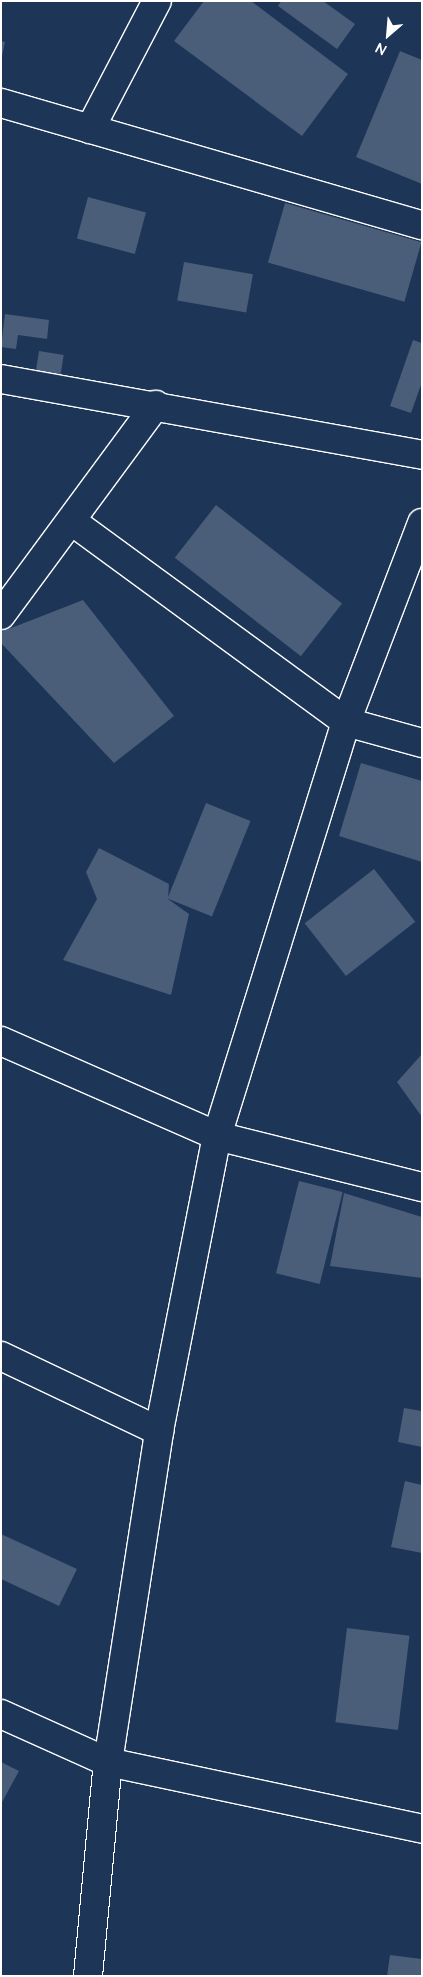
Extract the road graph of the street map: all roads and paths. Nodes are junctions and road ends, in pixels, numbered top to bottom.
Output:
1 (157, 1) edge
2 (1, 103) edge
3 (90, 129) junction
4 (422, 225) edge
5 (1, 379) edge
6 (156, 405) junction
7 (422, 455) edge
8 (74, 522) junction
9 (422, 522) edge
10 (1, 615) edge
11 (346, 722) junction
12 (422, 744) edge
13 (1, 1041) edge
14 (217, 1136) junction
15 (422, 1187) edge
16 (1, 1356) edge
17 (159, 1431) junction
18 (1, 1714) edge
19 (108, 1762) junction
20 (422, 1829) edge
21 (88, 1976) edge

1 - 3 street
2 - 3 street
3 - 4 street
5 - 6 street
6 - 7 street
6 - 8 street
8 - 10 street
8 - 11 street
9 - 11 street
11 - 12 street
11 - 14 street
13 - 14 street
14 - 15 street
14 - 17 street
16 - 17 street
17 - 19 street
18 - 19 street
19 - 20 street
19 - 21 street

